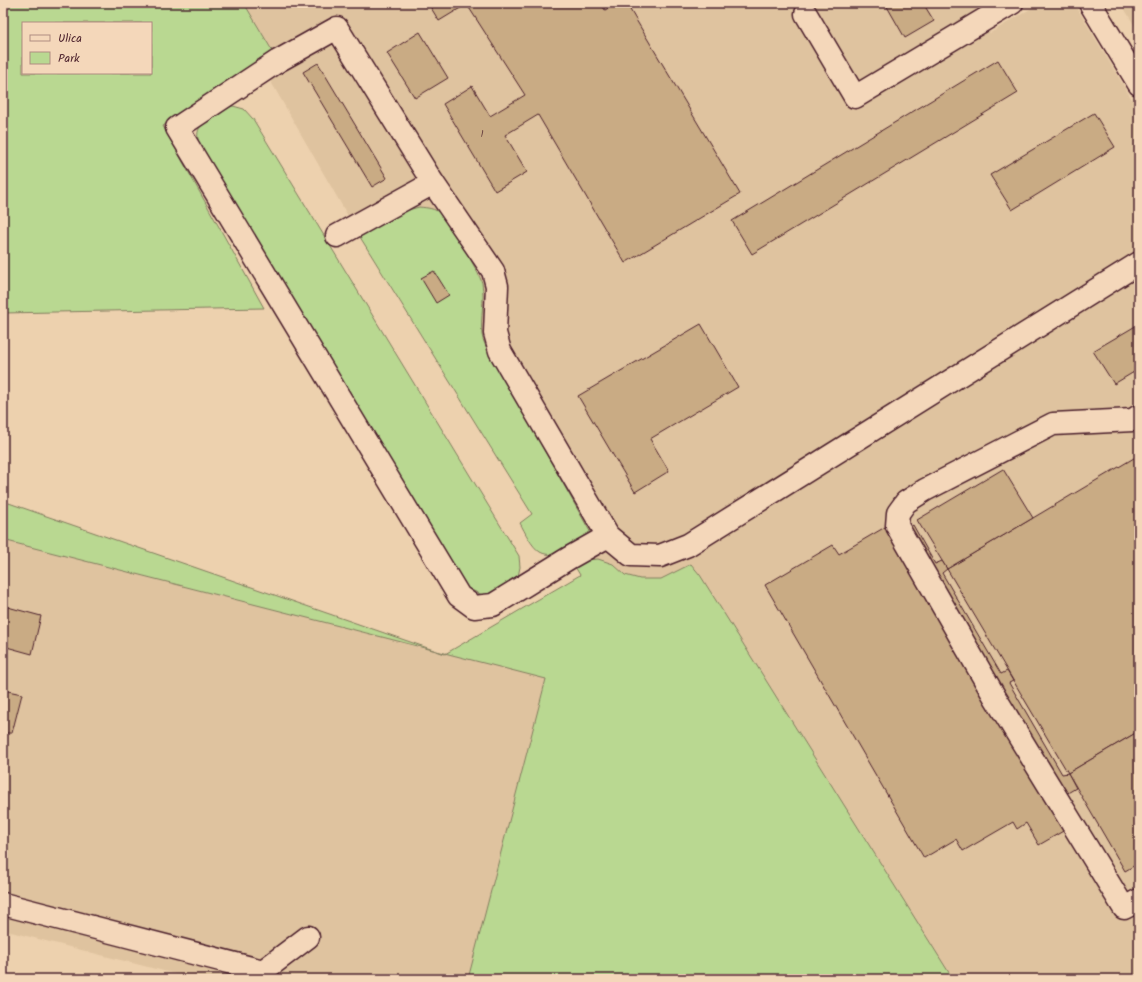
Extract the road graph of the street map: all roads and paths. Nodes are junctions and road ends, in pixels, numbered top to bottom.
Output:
1 (1012, 3) edge
2 (1090, 3) edge
3 (806, 14) dead end
4 (1139, 84) edge
5 (433, 183) junction
6 (337, 236) dead end
7 (1139, 263) edge
8 (1139, 416) edge
9 (608, 536) junction
10 (1139, 900) edge
11 (3, 904) edge
12 (308, 937) dead end

1 - 3 street
2 - 4 street
5 - 6 street
5 - 9 street
5 - 9 street
7 - 9 street
8 - 10 street
11 - 12 street

